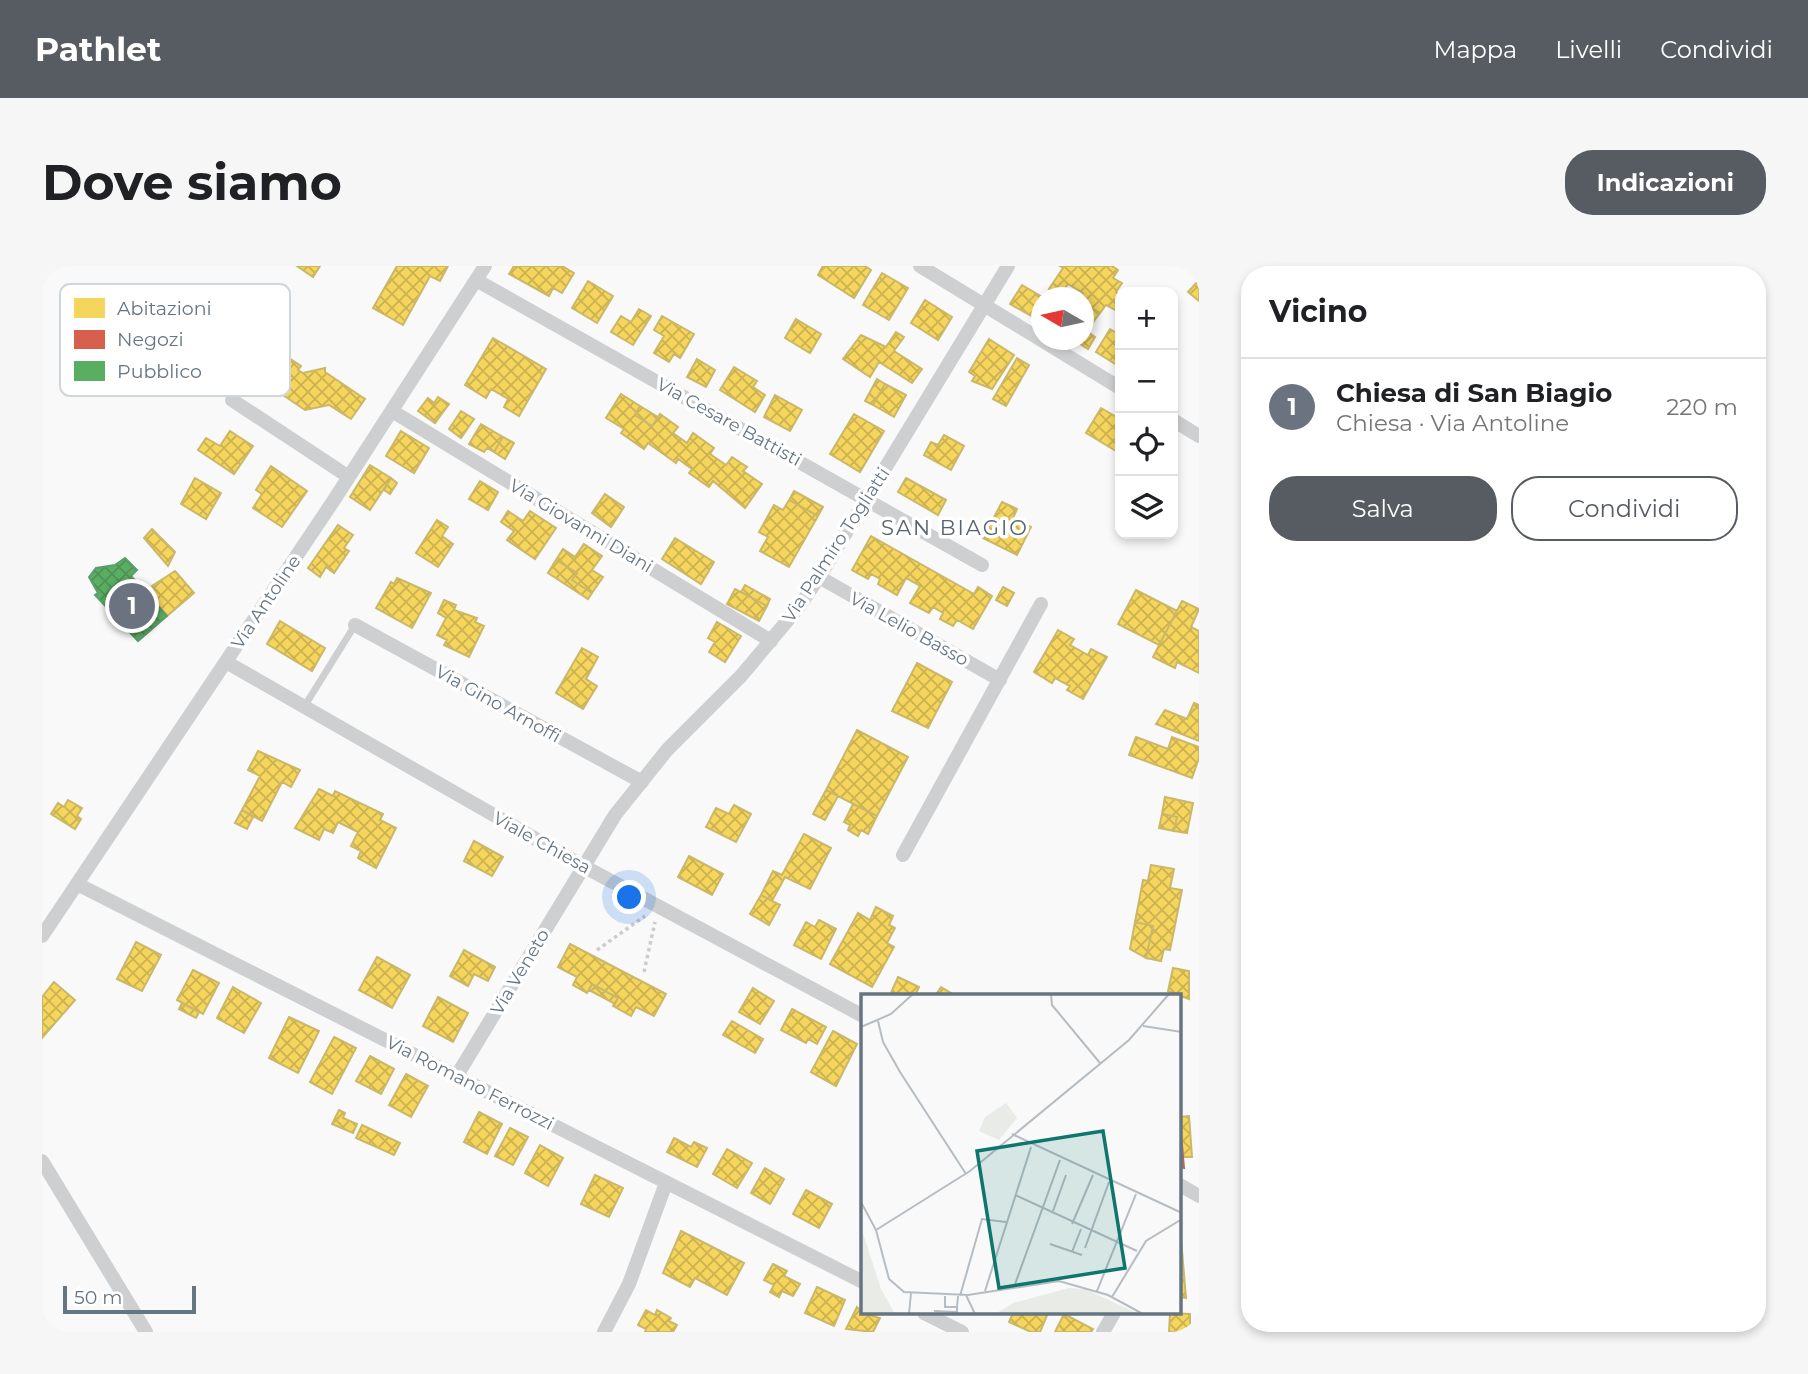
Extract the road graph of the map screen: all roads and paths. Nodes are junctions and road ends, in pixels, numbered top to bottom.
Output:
1 (485, 266) edge
2 (920, 266) edge
3 (1008, 266) edge
4 (476, 280) junction
5 (984, 306) junction
6 (1115, 385) edge
7 (232, 400) dead end
8 (392, 411) junction
9 (1178, 423) edge
10 (1199, 436) edge
11 (349, 477) junction
12 (868, 499) junction
13 (982, 565) dead end
14 (819, 578) junction
15 (1041, 604) dead end
16 (355, 625) joint
17 (771, 641) junction
18 (226, 662) junction
19 (1000, 680) junction
20 (304, 708) junction
21 (642, 782) junction
22 (903, 855) dead end
23 (583, 866) junction
24 (77, 884) junction
25 (658, 906) junction
26 (42, 936) edge
27 (597, 950) dead end
28 (644, 972) dead end
29 (861, 1015) edge
30 (456, 1077) junction
31 (42, 1161) edge
32 (666, 1183) junction
33 (1182, 1186) edge
34 (1199, 1196) edge
35 (861, 1281) edge
36 (926, 1314) edge
37 (1113, 1314) edge
38 (146, 1332) edge
39 (604, 1332) edge
40 (962, 1332) edge
41 (1103, 1332) edge

1 - 4 street, Via Antoline
2 - 5 street
3 - 5 street, Via Palmiro Togliatti
4 - 8 street, Via Antoline
4 - 12 street, Via Cesare Battisti
5 - 6 street
5 - 12 street, Via Palmiro Togliatti
7 - 11 street
8 - 11 street, Via Antoline
8 - 17 street, Via Giovanni Diani
9 - 10 street
11 - 18 street, Via Antoline
12 - 13 street, Via Cesare Battisti
12 - 14 street, Via Palmiro Togliatti
14 - 17 street, Via Palmiro Togliatti
14 - 19 street, Via Lelio Basso
15 - 19 street
16 - 20 lane
16 - 21 street, Via Gino Arnoffi
17 - 21 street, Via Palmiro Togliatti
18 - 20 street, Viale Chiesa
18 - 24 street, Via Antoline
19 - 22 street
20 - 23 street, Viale Chiesa
21 - 23 street, Via Palmiro Togliatti
23 - 25 street, Viale Chiesa
23 - 30 street, Via Veneto
24 - 26 street, Via Antoline
24 - 30 street, Via Romano Ferrozzi
25 - 27 path
25 - 28 path
25 - 29 street, Viale Chiesa
30 - 32 street, Via Romano Ferrozzi
31 - 38 street
32 - 35 street, Via Romano Ferrozzi
32 - 39 street
33 - 34 street
36 - 40 street
37 - 41 street

